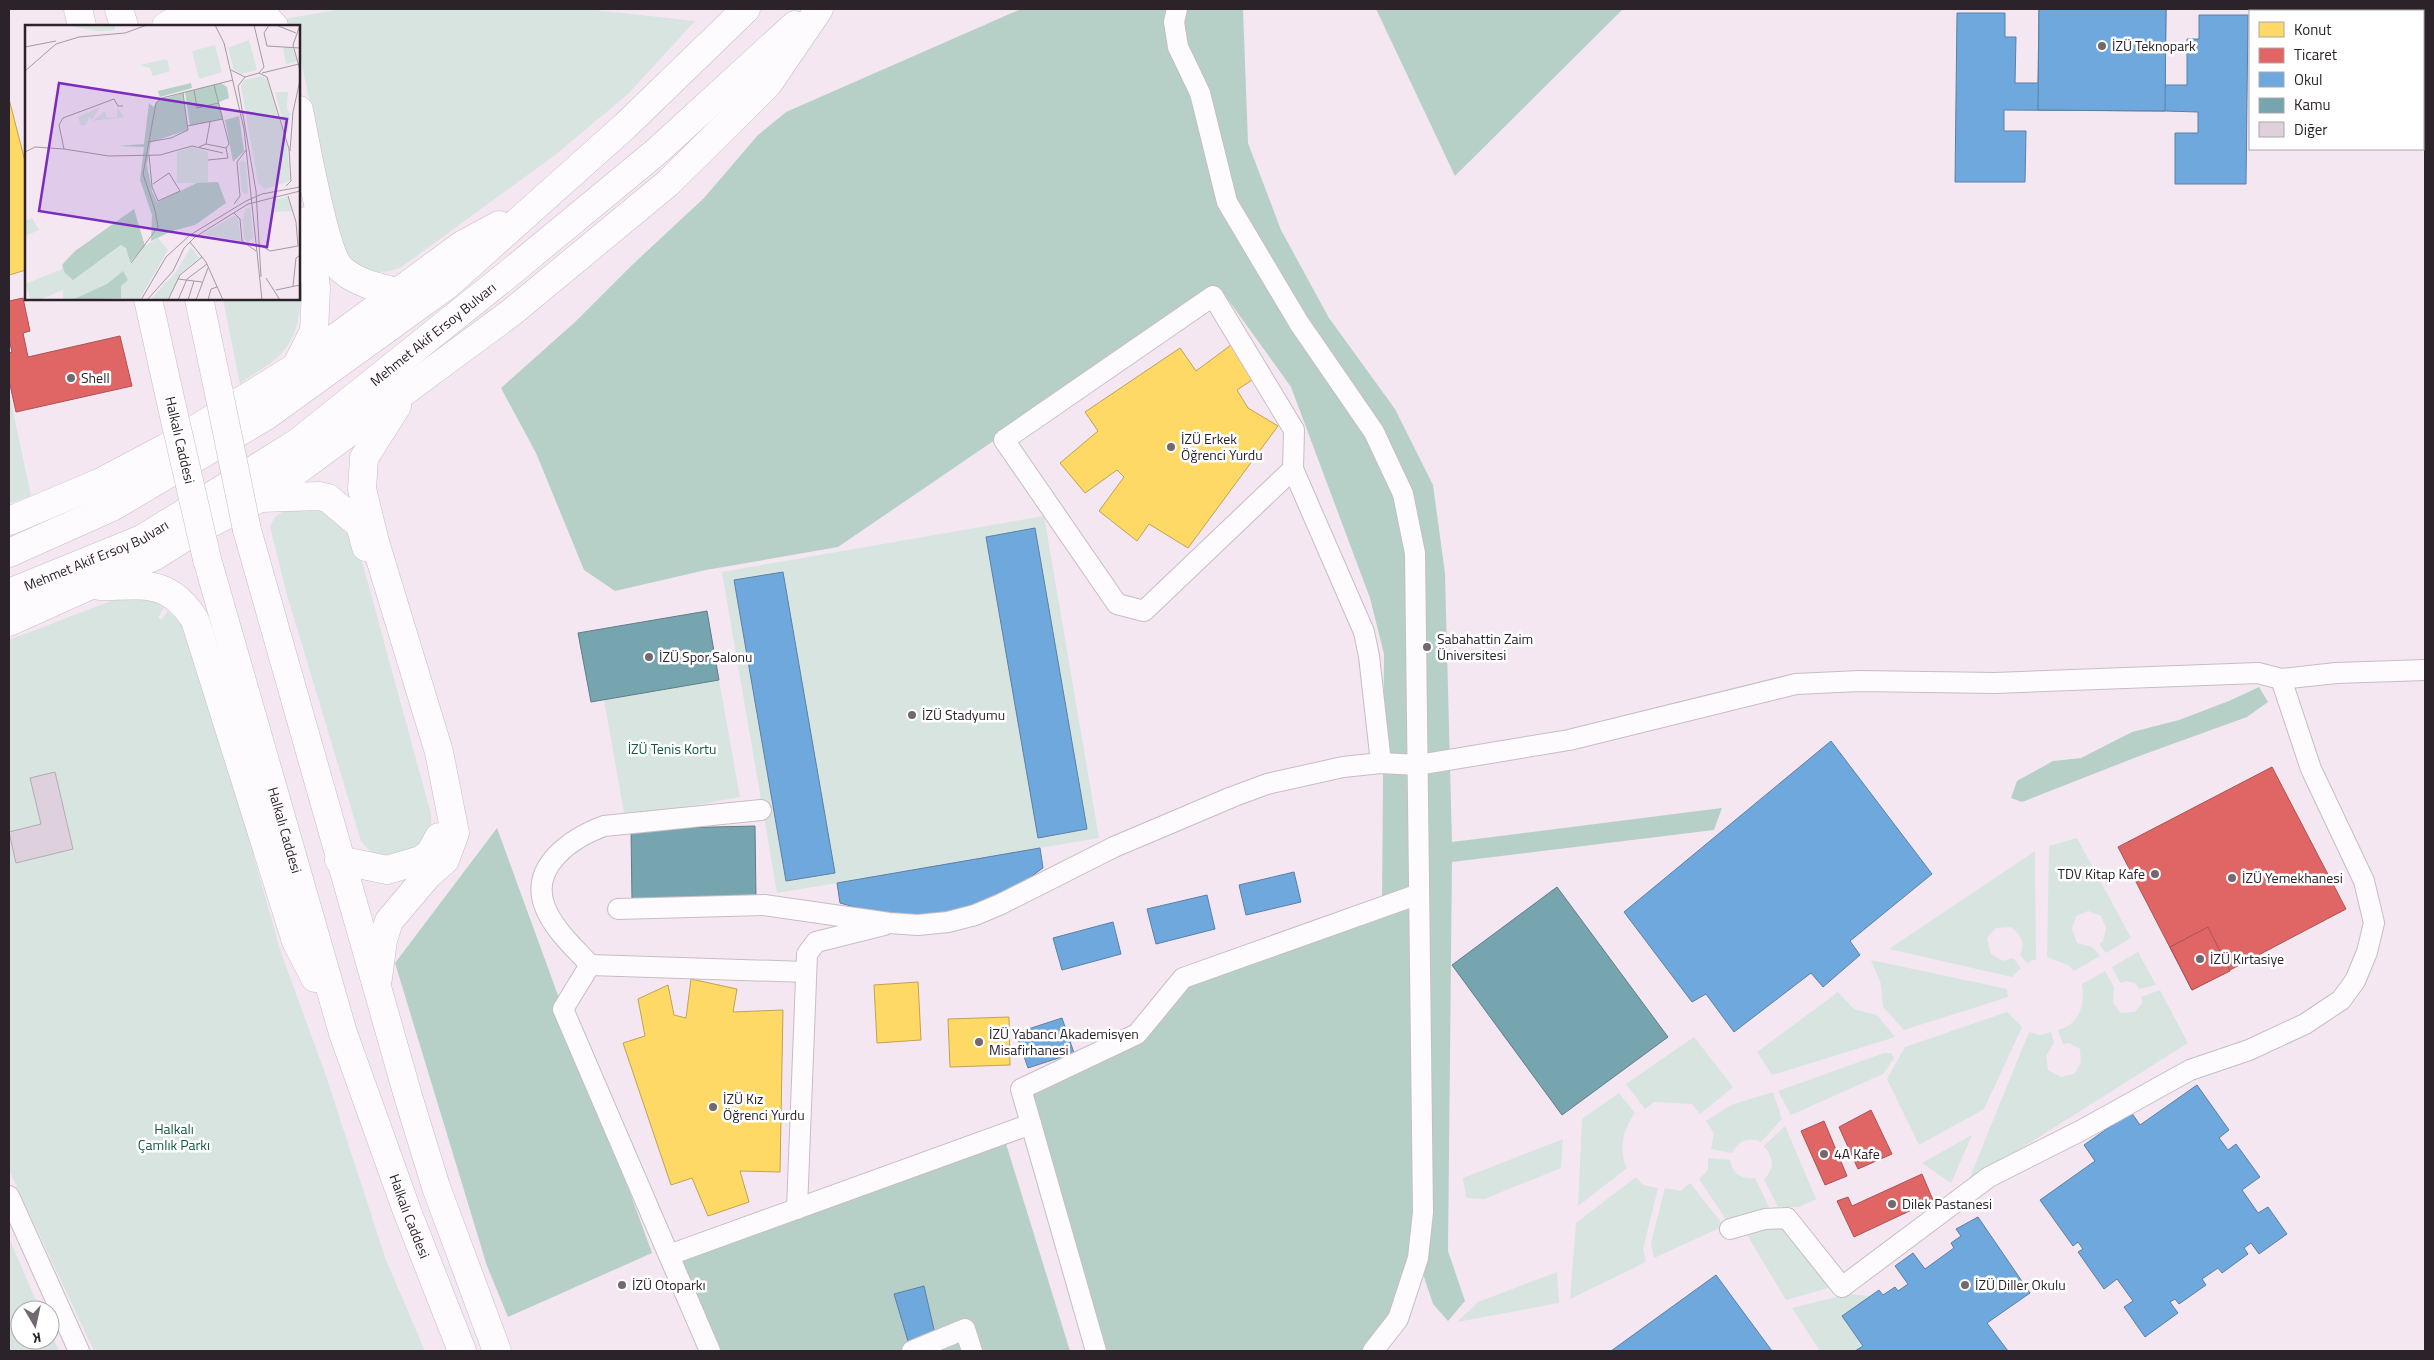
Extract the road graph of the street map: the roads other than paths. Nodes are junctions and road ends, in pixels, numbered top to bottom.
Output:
1 (119, 9) edge
2 (258, 9) edge
3 (746, 9) edge
4 (813, 9) edge
5 (819, 9) edge
6 (1177, 9) edge
7 (124, 25) edge
8 (168, 25) edge
9 (246, 25) edge
10 (273, 25) edge
11 (300, 115) edge
12 (300, 197) edge
13 (540, 202) junction
14 (397, 292) junction
15 (148, 300) edge
16 (199, 300) edge
17 (296, 367) junction
18 (412, 387) junction
19 (1293, 469) junction
20 (260, 498) junction
21 (9, 520) edge
22 (9, 553) edge
23 (92, 586) junction
24 (9, 593) edge
25 (9, 622) edge
26 (2425, 670) edge
27 (2281, 679) junction
28 (1381, 763) junction
29 (1418, 765) junction
30 (761, 810) dead end
31 (340, 860) junction
32 (1419, 894) junction
33 (618, 909) dead end
34 (889, 923) junction
35 (590, 965) junction
36 (806, 972) junction
37 (377, 987) junction
38 (343, 1033) junction
39 (1031, 1124) junction
40 (9, 1196) edge
41 (797, 1209) junction
42 (1730, 1229) dead end
43 (669, 1255) junction
44 (79, 1351) edge
45 (462, 1351) edge
46 (497, 1351) edge
47 (710, 1351) edge
48 (912, 1351) edge
49 (972, 1351) edge
50 (1096, 1351) edge
51 (1372, 1351) edge

1 - 7 main road
2 - 10 main road
3 - 13 main road
4 - 24 main road, Mehmet Akif Ersoy Bulvarı
5 - 18 main road
6 - 29 street
8 - 9 main road
11 - 14 main road
12 - 17 main road
13 - 14 main road
13 - 22 main road
14 - 17 main road
15 - 38 main road, Halkalı Caddesi, bridge
16 - 31 main road, bridge
17 - 21 main road
18 - 20 main road
18 - 37 main road
19 - 19 street
19 - 28 street
20 - 23 main road
20 - 31 main road
23 - 25 main road
23 - 38 main road
26 - 27 street
27 - 29 street
27 - 42 street
28 - 29 street
28 - 34 street
29 - 32 street
30 - 35 street
31 - 37 main road
32 - 39 street
32 - 51 street
33 - 34 street
34 - 36 street
35 - 36 street
35 - 43 street
36 - 41 street
37 - 46 main road
38 - 45 main road, Halkalı Caddesi
39 - 41 street
39 - 50 street
40 - 44 street
41 - 43 street
43 - 47 street
48 - 49 street

